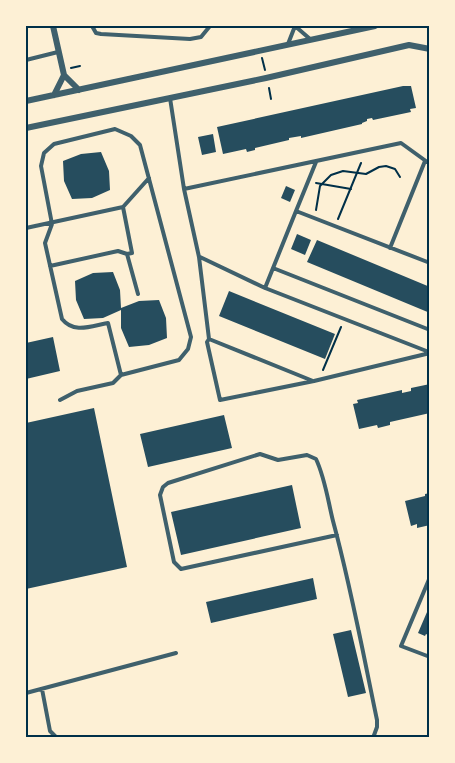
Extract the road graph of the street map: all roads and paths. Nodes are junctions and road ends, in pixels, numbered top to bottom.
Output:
1 (53, 26) edge
2 (92, 26) edge
3 (210, 26) edge
4 (375, 26) edge
5 (311, 39) junction
6 (288, 44) junction
7 (429, 50) edge
8 (59, 52) junction
9 (262, 58) dead end
10 (26, 60) edge
11 (80, 66) dead end
12 (265, 71) dead end
13 (66, 72) junction
14 (269, 88) dead end
15 (80, 90) junction
16 (54, 95) junction
17 (170, 98) junction
18 (271, 99) dead end
19 (26, 101) edge
20 (26, 128) edge
21 (316, 162) junction
22 (361, 163) dead end
23 (427, 163) edge
24 (357, 174) junction
25 (400, 177) dead end
26 (149, 178) junction
27 (316, 183) dead end
28 (322, 183) junction
29 (184, 189) junction
30 (351, 189) junction
31 (123, 207) junction
32 (316, 210) dead end
33 (296, 211) junction
34 (338, 219) dead end
35 (51, 222) junction
36 (26, 228) edge
37 (390, 248) junction
38 (127, 254) junction
39 (199, 257) junction
40 (429, 263) edge
41 (50, 266) junction
42 (273, 268) junction
43 (265, 288) junction
44 (138, 294) dead end
45 (340, 327) dead end
46 (429, 330) edge
47 (209, 339) junction
48 (429, 352) edge
49 (323, 370) dead end
50 (121, 375) junction
51 (314, 381) junction
52 (60, 400) dead end
53 (337, 535) junction
54 (429, 579) edge
55 (176, 654) dead end
56 (429, 657) edge
57 (42, 690) junction
58 (26, 693) edge
59 (57, 738) edge
60 (373, 738) edge

1 - 8 street
2 - 3 lane
4 - 5 street
5 - 6 street
5 - 6 lane
6 - 15 street
7 - 17 street
8 - 10 lane
8 - 13 street
9 - 12 path
11 - 13 path
13 - 15 street
13 - 16 street
14 - 18 path
15 - 16 street
16 - 19 street
17 - 20 street
17 - 29 lane
21 - 23 lane
21 - 29 lane
21 - 33 lane
22 - 24 path
23 - 37 lane
24 - 25 path
24 - 28 path
24 - 30 path
26 - 31 lane
26 - 35 lane
26 - 50 lane
27 - 28 path
28 - 30 path
28 - 32 path
29 - 39 lane
30 - 34 path
31 - 35 lane
31 - 38 lane
33 - 37 lane
33 - 42 lane
35 - 36 lane
35 - 41 lane
37 - 40 lane
38 - 41 lane
38 - 44 lane
39 - 43 lane
39 - 47 lane
41 - 50 lane
42 - 43 lane
42 - 46 lane
43 - 48 lane
45 - 49 path
47 - 51 lane
47 - 51 lane
48 - 51 lane
50 - 52 lane
53 - 53 lane
53 - 60 lane
54 - 56 lane
55 - 57 lane
57 - 58 lane
57 - 59 lane

